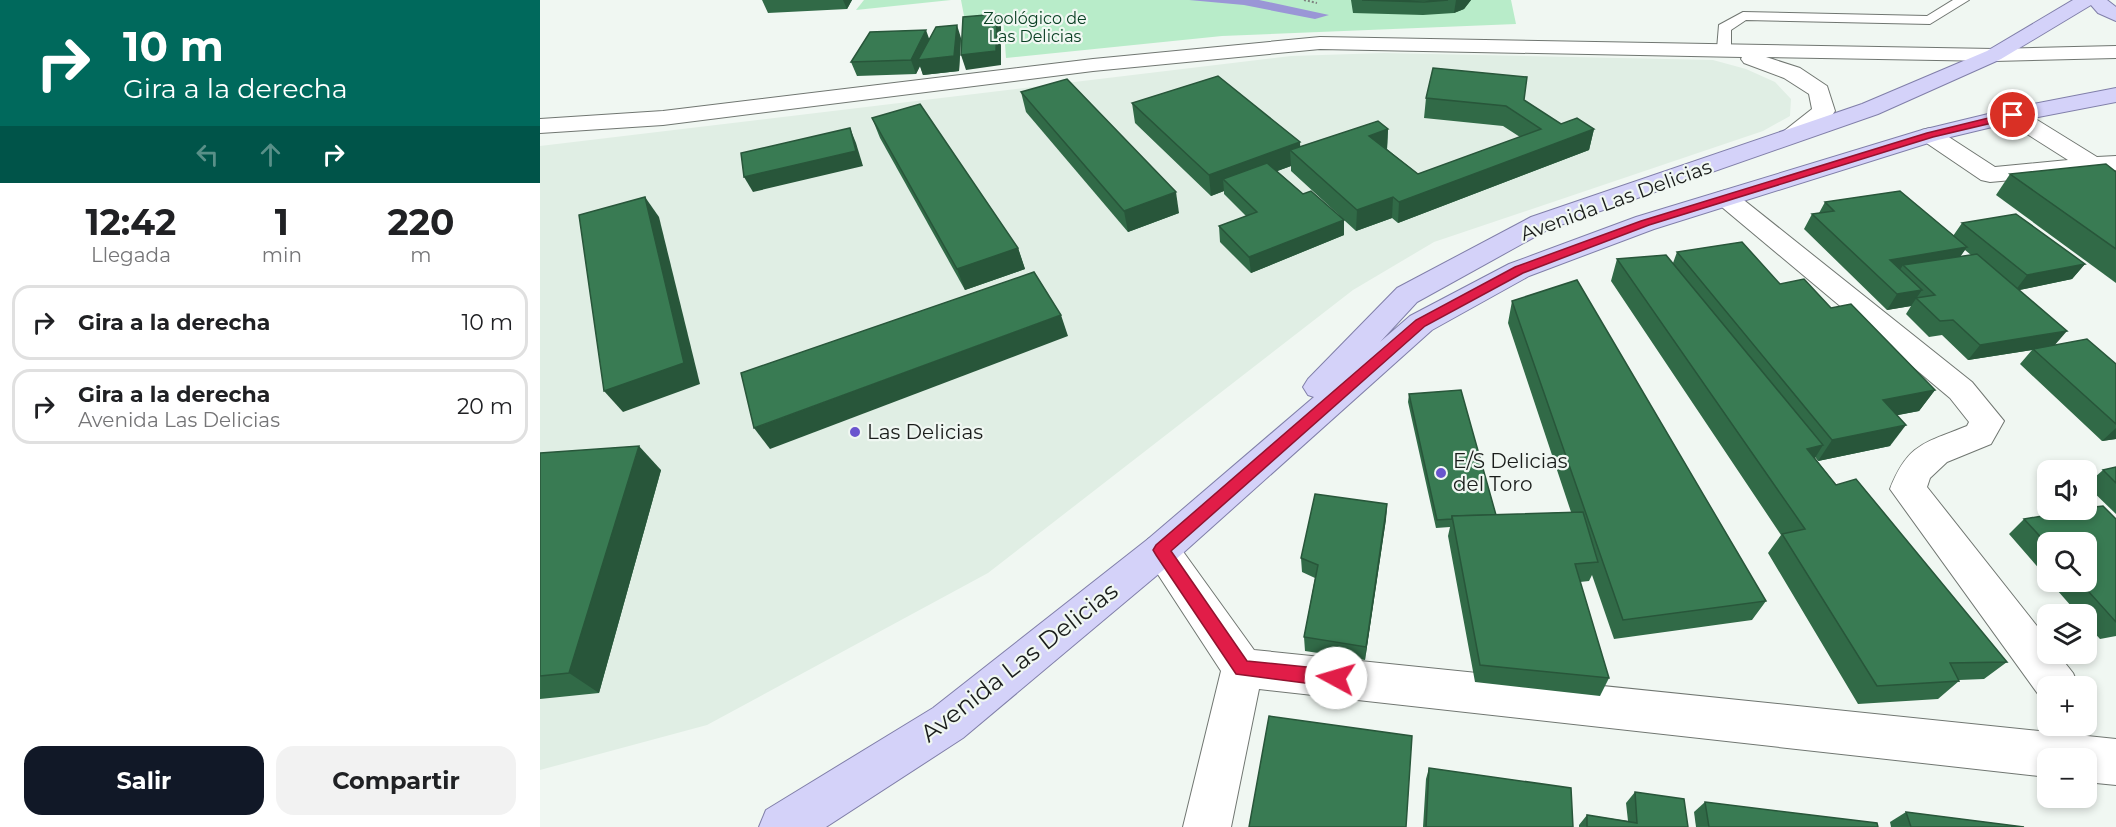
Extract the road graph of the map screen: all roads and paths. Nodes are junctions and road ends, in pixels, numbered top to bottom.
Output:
1 (1304, 0) edge
2 (1962, 0) edge
3 (2086, 0) edge
4 (2097, 0) edge
5 (1317, 3) dead end
6 (2116, 15) edge
7 (1724, 50) junction
8 (2116, 52) edge
9 (1994, 56) junction
10 (2116, 95) edge
11 (2013, 115) junction
12 (540, 126) edge
13 (1930, 135) junction
14 (1787, 138) junction
15 (2106, 165) edge
16 (2116, 182) edge
17 (1726, 198) junction
18 (1161, 550) junction
19 (1242, 668) junction
20 (2050, 676) edge
21 (2037, 754) edge
22 (2097, 760) edge
23 (2116, 762) edge
24 (783, 827) edge
25 (1207, 827) edge

1 - 5 path
2 - 7 lane
3 - 9 main road, Avenida Las Delicias
4 - 6 main road
7 - 9 street
7 - 12 street
7 - 14 street
8 - 9 street
9 - 14 main road, Avenida Las Delicias
10 - 11 main road, Avenida Las Delicias
11 - 13 main road, Avenida Las Delicias
11 - 15 street
13 - 15 street
13 - 17 main road, Avenida Las Delicias
14 - 18 main road, Avenida Las Delicias
15 - 16 street
17 - 18 main road, Avenida Las Delicias
17 - 20 street
18 - 19 street
18 - 24 main road, Avenida Las Delicias
19 - 21 street
19 - 25 street
22 - 23 street

